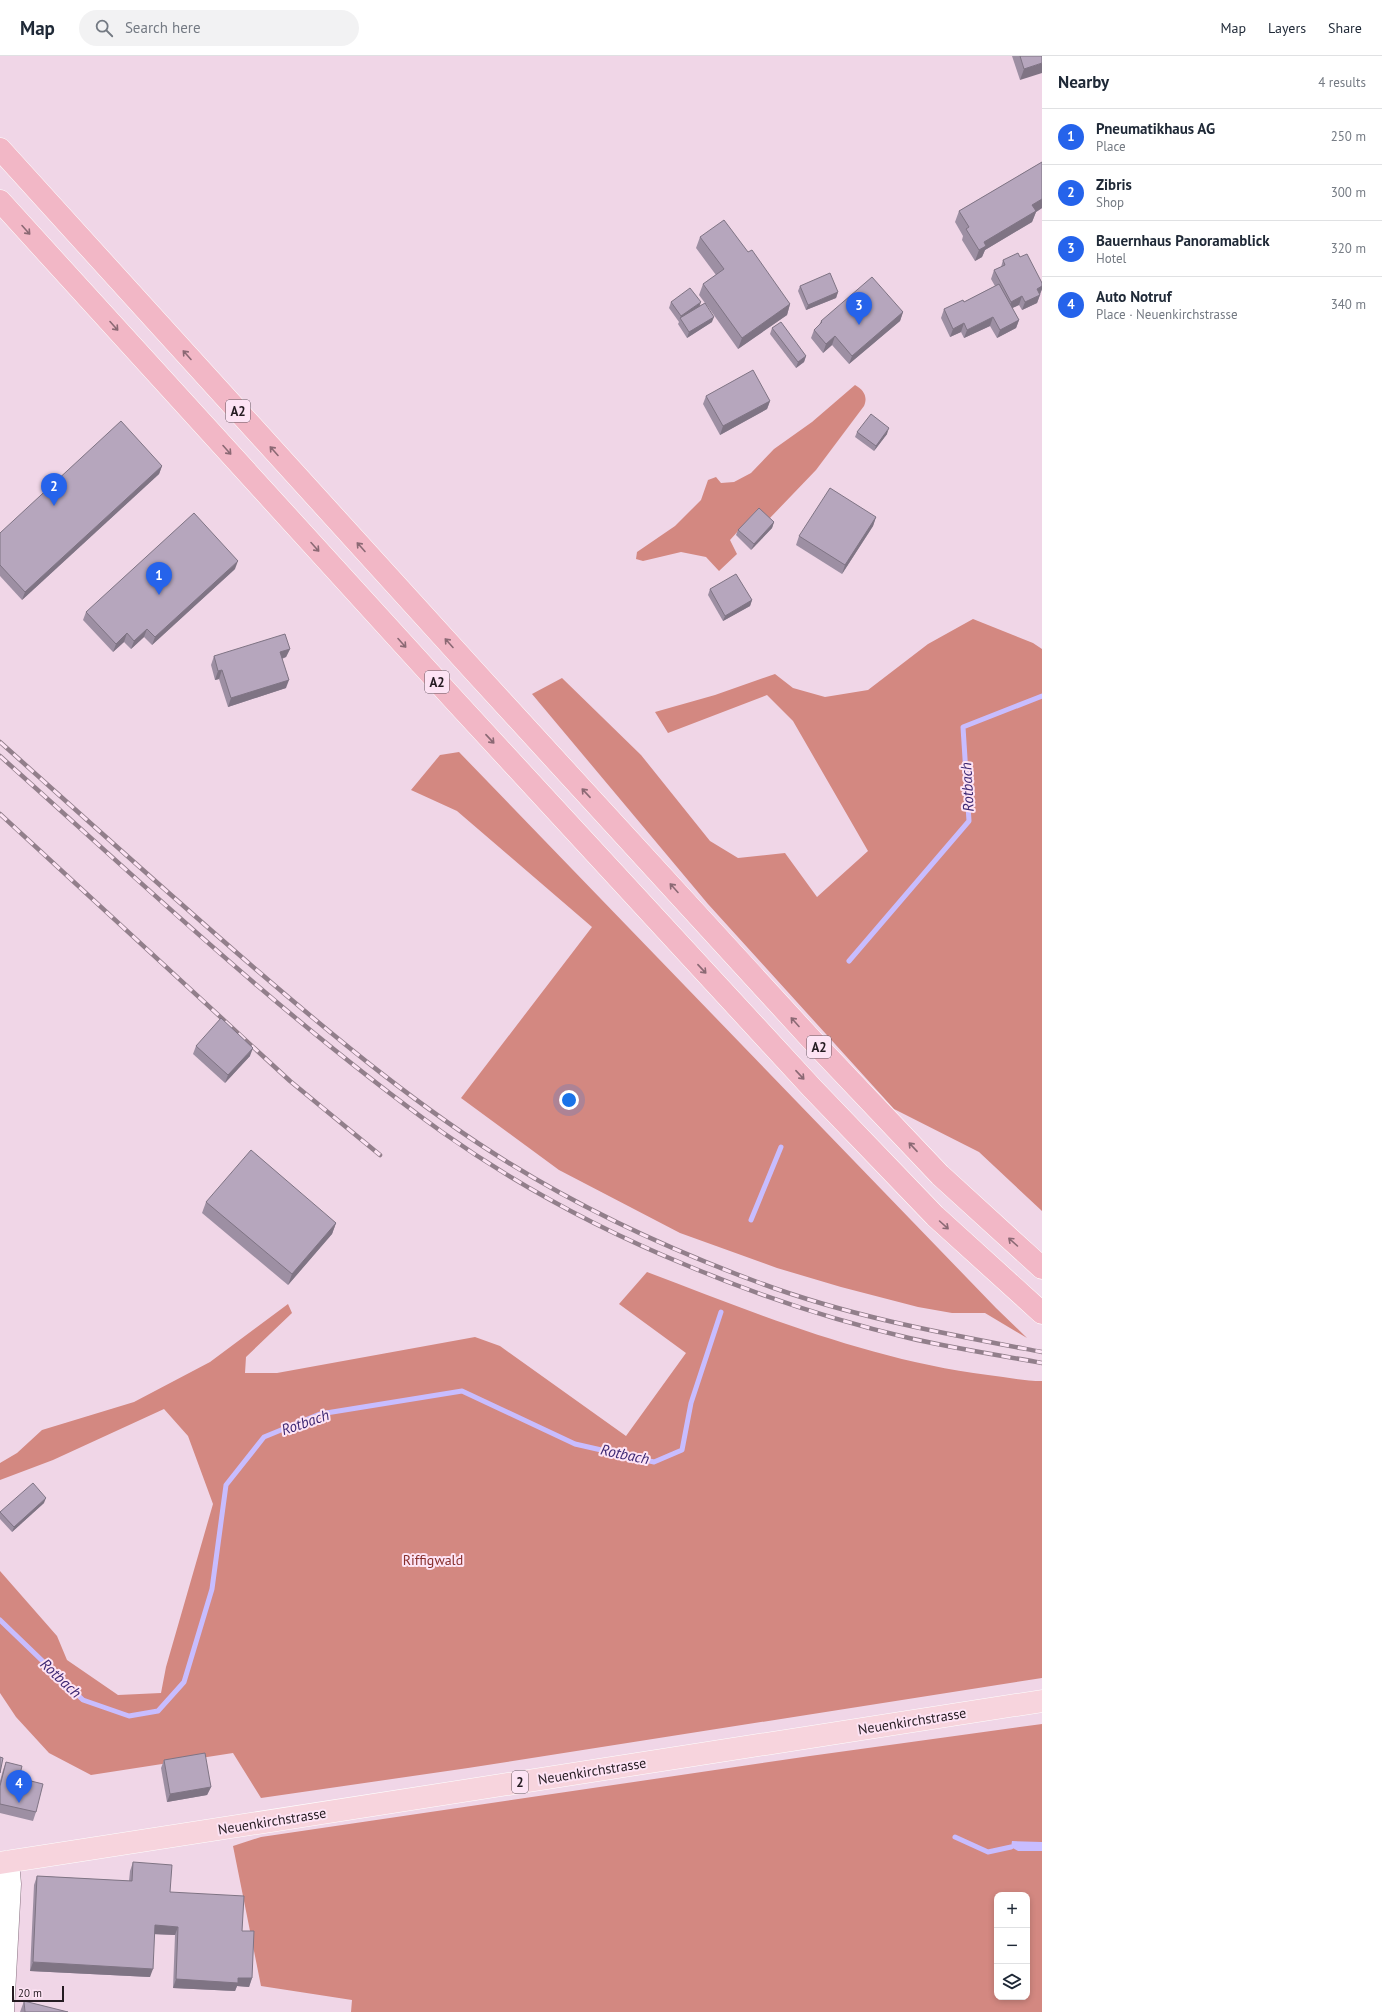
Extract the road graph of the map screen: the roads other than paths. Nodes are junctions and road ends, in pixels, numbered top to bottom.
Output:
1 (0, 149) edge
2 (0, 201) edge
3 (1042, 1268) edge
4 (1040, 1311) edge
5 (1042, 1701) edge
6 (4, 1862) edge
7 (3, 2012) edge

3 -> 1 highway, A2
2 -> 4 highway, A2
5 - 6 main road, Neuenkirchstrasse / 2
6 - 7 street

